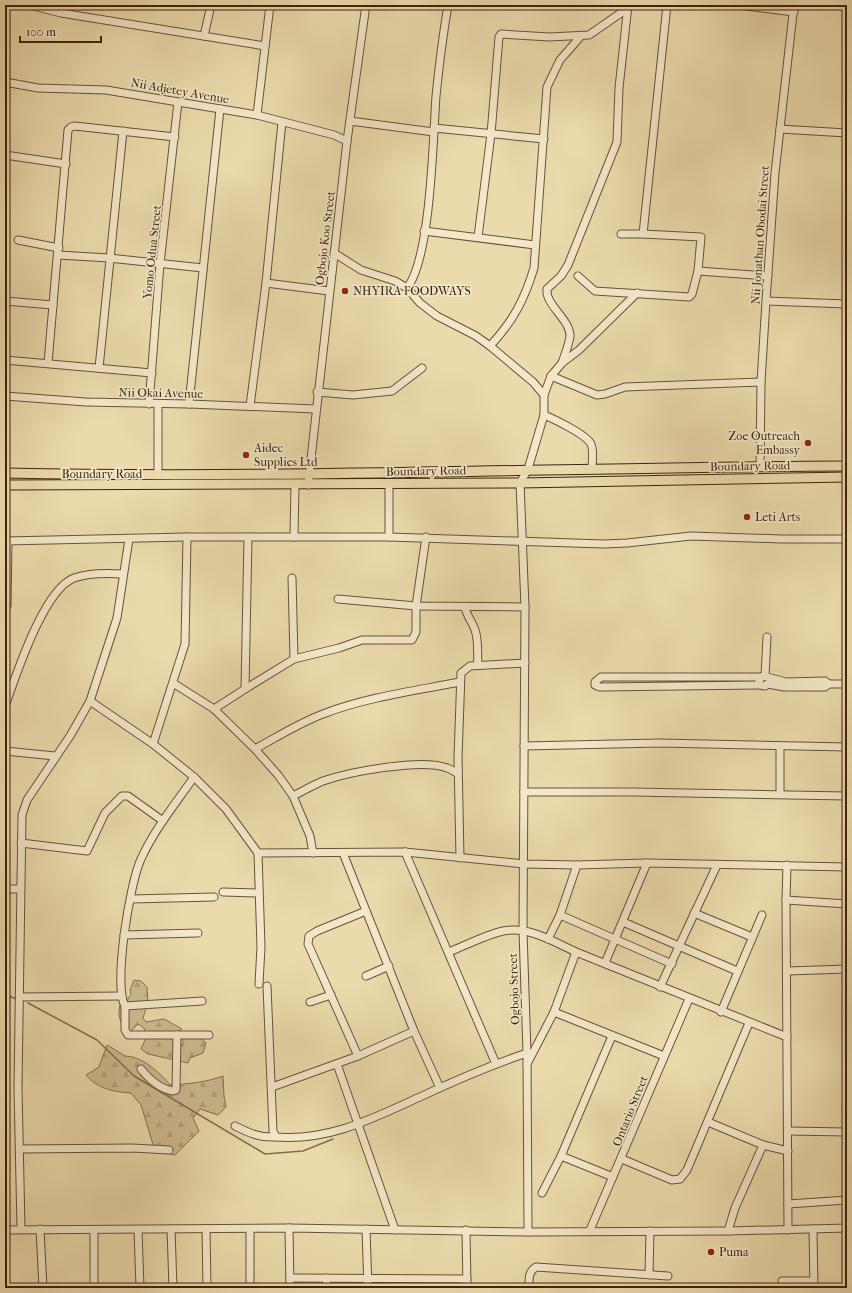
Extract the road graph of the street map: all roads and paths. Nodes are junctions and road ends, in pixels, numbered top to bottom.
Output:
1 (30, 5) edge
2 (211, 5) edge
3 (270, 5) edge
4 (366, 5) edge
5 (448, 5) edge
6 (667, 5) edge
7 (738, 5) edge
8 (628, 6) edge
9 (794, 8) edge
10 (204, 36) junction
11 (567, 36) junction
12 (581, 36) junction
13 (265, 46) junction
14 (571, 46) junction
15 (5, 82) edge
16 (178, 102) junction
17 (220, 109) junction
18 (257, 115) junction
19 (350, 121) junction
20 (282, 122) junction
21 (780, 129) junction
22 (434, 130) junction
23 (123, 131) junction
24 (847, 133) edge
25 (491, 134) junction
26 (175, 137) junction
27 (544, 139) junction
28 (347, 141) junction
29 (5, 155) edge
30 (66, 164) junction
31 (424, 231) junction
32 (621, 234) dead end
33 (643, 234) junction
34 (478, 238) junction
35 (18, 240) dead end
36 (535, 244) junction
37 (59, 248) junction
38 (334, 253) junction
39 (58, 255) junction
40 (110, 258) junction
41 (160, 264) junction
42 (203, 268) junction
43 (698, 271) junction
44 (578, 276) dead end
45 (768, 276) junction
46 (266, 283) junction
47 (407, 288) junction
48 (329, 291) junction
49 (637, 293) junction
50 (5, 301) edge
51 (766, 301) junction
52 (847, 304) edge
53 (53, 305) junction
54 (490, 346) junction
55 (5, 360) edge
56 (48, 363) junction
57 (562, 363) junction
58 (99, 368) junction
59 (422, 368) dead end
60 (152, 373) junction
61 (551, 376) junction
62 (761, 382) junction
63 (317, 392) junction
64 (544, 395) junction
65 (5, 396) edge
66 (150, 404) junction
67 (158, 404) junction
68 (189, 404) junction
69 (250, 406) junction
70 (316, 409) junction
71 (544, 415) junction
72 (760, 466) junction
73 (847, 466) edge
74 (528, 469) junction
75 (592, 469) junction
76 (5, 473) edge
77 (158, 474) junction
78 (309, 474) junction
79 (847, 476) edge
80 (389, 483) junction
81 (520, 483) junction
82 (294, 485) junction
83 (308, 485) junction
84 (5, 486) edge
85 (187, 537) junction
86 (248, 537) junction
87 (294, 537) junction
88 (389, 537) junction
89 (426, 537) junction
90 (129, 539) junction
91 (847, 539) edge
92 (6, 541) edge
93 (522, 541) junction
94 (123, 574) junction
95 (292, 578) dead end
96 (338, 599) dead end
97 (7, 606) dead end
98 (416, 606) junction
99 (465, 606) junction
100 (525, 607) junction
101 (767, 637) dead end
102 (294, 659) junction
103 (525, 663) junction
104 (478, 665) junction
105 (764, 680) junction
106 (460, 682) junction
107 (173, 683) junction
108 (847, 684) edge
109 (245, 689) junction
110 (90, 701) junction
111 (5, 706) edge
112 (214, 709) junction
113 (153, 744) junction
114 (524, 746) junction
115 (780, 746) junction
116 (847, 748) edge
117 (255, 750) junction
118 (5, 751) edge
119 (55, 756) junction
120 (458, 757) junction
121 (447, 768) junction
122 (458, 774) junction
123 (194, 777) junction
124 (524, 792) junction
125 (780, 794) junction
126 (292, 796) junction
127 (847, 796) edge
128 (163, 821) junction
129 (21, 843) junction
130 (405, 852) junction
131 (258, 853) junction
132 (313, 853) junction
133 (343, 853) junction
134 (460, 858) junction
135 (647, 863) junction
136 (524, 864) junction
137 (577, 865) junction
138 (717, 865) junction
139 (787, 865) junction
140 (847, 867) edge
141 (5, 889) edge
142 (20, 889) junction
143 (223, 892) dead end
144 (258, 893) junction
145 (214, 898) dead end
146 (131, 899) junction
147 (786, 900) junction
148 (847, 904) edge
149 (366, 911) junction
150 (694, 913) junction
151 (762, 914) dead end
152 (560, 915) junction
153 (623, 922) junction
154 (523, 931) junction
155 (198, 933) dead end
156 (124, 935) junction
157 (752, 937) junction
158 (616, 938) junction
159 (548, 939) junction
160 (680, 947) junction
161 (449, 952) junction
162 (576, 952) junction
163 (605, 963) junction
164 (672, 964) junction
165 (388, 966) junction
166 (847, 969) edge
167 (787, 970) junction
168 (737, 971) junction
169 (366, 976) dead end
170 (259, 984) dead end
171 (267, 986) dead end
172 (660, 987) junction
173 (331, 995) junction
174 (122, 996) junction
175 (20, 997) junction
176 (689, 999) junction
177 (202, 1002) dead end
178 (310, 1002) dead end
179 (126, 1006) junction
180 (554, 1012) junction
181 (721, 1012) junction
182 (748, 1023) junction
183 (414, 1031) junction
184 (177, 1035) junction
185 (209, 1035) dead end
186 (612, 1036) junction
187 (787, 1037) junction
188 (527, 1053) junction
189 (358, 1056) junction
190 (664, 1056) junction
191 (337, 1064) junction
192 (496, 1064) junction
193 (526, 1066) junction
194 (141, 1069) dead end
195 (272, 1087) junction
196 (440, 1088) junction
197 (708, 1122) junction
198 (357, 1125) junction
199 (235, 1126) dead end
200 (788, 1131) junction
201 (847, 1132) edge
202 (276, 1137) junction
203 (763, 1145) junction
204 (20, 1149) junction
205 (170, 1150) dead end
206 (788, 1151) junction
207 (561, 1156) junction
208 (622, 1159) junction
209 (613, 1177) junction
210 (542, 1193) dead end
211 (847, 1200) edge
212 (788, 1204) junction
213 (289, 1228) junction
214 (847, 1228) edge
215 (21, 1229) junction
216 (40, 1229) junction
217 (171, 1229) junction
218 (206, 1229) junction
219 (250, 1229) junction
220 (366, 1229) junction
221 (812, 1229) junction
222 (5, 1230) edge
223 (94, 1230) junction
224 (138, 1230) junction
225 (395, 1230) junction
226 (466, 1230) junction
227 (590, 1230) junction
228 (788, 1230) junction
229 (650, 1231) junction
230 (728, 1231) junction
231 (528, 1232) junction
232 (649, 1275) junction
233 (668, 1276) dead end
234 (290, 1278) junction
235 (326, 1278) junction
236 (368, 1279) junction
237 (410, 1279) junction
238 (467, 1279) junction
239 (782, 1281) dead end
240 (813, 1285) edge
241 (43, 1288) edge
242 (94, 1288) edge
243 (140, 1288) edge
244 (173, 1288) edge
245 (207, 1288) edge
246 (250, 1288) edge
247 (290, 1288) edge
248 (327, 1288) edge
249 (368, 1288) edge
250 (410, 1288) edge
251 (467, 1288) edge
252 (529, 1288) edge

1 - 10 street
2 - 10 street
3 - 13 street
4 - 19 street, Ogbojo Koo Street
5 - 22 street
6 - 33 street
7 - 9 street
8 - 12 street
8 - 57 street
9 - 21 street, Nii Jonathan Obodai Street
10 - 13 street
11 - 12 street
11 - 14 street
11 - 25 street
12 - 14 street
13 - 18 street
14 - 27 street
15 - 16 street, Nii Adjetey Avenue
16 - 17 street, Nii Adjetey Avenue
16 - 26 street, Yomo Odua Street
17 - 18 street, Nii Adjetey Avenue
17 - 42 street
18 - 20 street, Nii Adjetey Avenue
19 - 22 street
19 - 28 street, Ogbojo Koo Street
20 - 28 street, Nii Adjetey Avenue
20 - 46 street
21 - 24 street
21 - 45 street, Nii Jonathan Obodai Street
22 - 25 street
22 - 31 street
23 - 26 street
23 - 30 street
23 - 40 street
25 - 27 street
25 - 34 street
26 - 41 street, Yomo Odua Street
27 - 36 street
28 - 38 street, Ogbojo Koo Street
29 - 30 street
30 - 37 street
31 - 34 street
31 - 47 street
32 - 33 street
33 - 43 street
34 - 36 street
35 - 37 street
36 - 54 street
37 - 39 street
38 - 47 street
38 - 48 street, Ogbojo Koo Street
39 - 40 street
39 - 53 street
40 - 41 street
40 - 58 street
41 - 42 street
41 - 60 street, Yomo Odua Street
42 - 68 street
43 - 45 street
43 - 49 street
44 - 49 street
45 - 51 street, Nii Jonathan Obodai Street
46 - 48 street
46 - 69 street
47 - 54 street
48 - 63 street, Ogbojo Koo Street
49 - 57 street
50 - 53 street
51 - 52 street
51 - 62 street, Nii Jonathan Obodai Street
53 - 56 street
54 - 64 street
55 - 56 street
56 - 58 street
57 - 61 street
58 - 60 street
59 - 63 street
60 - 66 street, Yomo Odua Street
61 - 62 street
61 - 64 street
62 - 72 street, Nii Jonathan Obodai Street
63 - 70 street, Ogbojo Koo Street
64 - 71 street
65 - 66 street, Nii Okai Avenue
66 - 67 street, Nii Okai Avenue
67 - 68 street, Nii Okai Avenue
67 - 77 street
68 - 69 street, Nii Okai Avenue
69 - 70 street, Nii Okai Avenue
70 - 78 street, Ogbojo Koo Street
71 - 74 street
71 - 75 street
72 - 73 main road, Boundary Road
72 - 75 main road, Boundary Road
74 - 75 main road, Boundary Road
74 - 78 main road, Boundary Road
74 - 81 street
76 - 77 main road, Boundary Road
77 - 78 main road, Boundary Road
78 - 83 street, Ogbojo Koo Street
79 - 81 main road, Boundary Road
80 - 81 main road, Boundary Road
80 - 83 main road, Boundary Road
80 - 88 street
81 - 93 street, Ogbojo Street
82 - 83 main road, Boundary Road
82 - 84 main road, Boundary Road
82 - 87 street
85 - 86 street
85 - 90 street
85 - 107 street
86 - 87 street
86 - 109 street
87 - 88 street
88 - 89 street
89 - 93 street
89 - 98 street
90 - 92 street
90 - 94 street
91 - 93 street
92 - 97 street
93 - 100 street, Ogbojo Street
94 - 110 street
94 - 111 street
95 - 102 street
96 - 98 street
98 - 99 street
98 - 102 street
99 - 100 street
99 - 104 street
100 - 103 street, Ogbojo Street
101 - 105 street
102 - 109 street
103 - 104 street
103 - 114 street, Ogbojo Street
104 - 106 street
105 - 105 street
105 - 108 street
106 - 117 street
106 - 120 street
107 - 112 street
107 - 113 street
109 - 112 street
110 - 113 street
110 - 119 street
112 - 117 street
113 - 123 street
114 - 115 street
114 - 124 street, Ogbojo Street
115 - 116 street
115 - 125 street
117 - 126 street
118 - 119 street
119 - 129 street
120 - 121 street
120 - 122 street
121 - 122 street
121 - 126 street
122 - 134 street
123 - 128 street
123 - 131 street
124 - 125 street
124 - 136 street, Ogbojo Street
125 - 127 street
126 - 132 street
128 - 129 street
128 - 146 street
129 - 142 street
130 - 133 street
130 - 134 street
130 - 161 street
131 - 132 street
131 - 144 street
132 - 133 street
133 - 149 street
134 - 136 street
135 - 137 street
135 - 138 street
135 - 153 street
136 - 137 street
136 - 154 street, Ogbojo Street
137 - 152 street
138 - 139 street
138 - 150 street
139 - 140 street
139 - 147 street
141 - 142 street
142 - 175 street
143 - 144 street
144 - 170 street
145 - 146 street
146 - 156 street
147 - 148 street
147 - 167 street
149 - 165 street
149 - 173 street
150 - 157 street
150 - 160 street
151 - 157 street
152 - 158 street
152 - 159 street
153 - 158 street
153 - 160 street
154 - 159 street
154 - 161 street
154 - 188 street, Ogbojo Street
155 - 156 street
156 - 174 street
157 - 168 street
158 - 163 street
158 - 164 street
159 - 162 street
160 - 164 street
160 - 168 street
161 - 192 street
162 - 163 street
162 - 180 street
163 - 172 street
164 - 172 street
165 - 169 street
165 - 183 street
166 - 167 street
167 - 187 street
168 - 181 street
171 - 195 street
172 - 176 street
173 - 178 street
173 - 189 street
174 - 175 street
174 - 179 street
175 - 204 street
176 - 181 street
176 - 190 street, Ontario Street
177 - 179 street
179 - 184 street
180 - 186 street
180 - 193 street
181 - 182 street
182 - 187 street
182 - 197 street
183 - 189 street
183 - 196 street
184 - 185 street
184 - 194 street
186 - 190 street
186 - 207 street
187 - 200 street
188 - 192 street
188 - 193 street, Ogbojo Street
189 - 191 street
190 - 208 street, Ontario Street
191 - 195 street
191 - 198 street
192 - 196 street
193 - 231 street, Ogbojo Street
195 - 202 street
196 - 198 street
197 - 203 street
197 - 208 street
198 - 202 street
198 - 225 street
199 - 202 street
200 - 201 street
200 - 206 street
203 - 206 street
203 - 230 street
204 - 205 street
204 - 215 street
206 - 212 street
207 - 209 street
207 - 210 street
208 - 209 street, Ontario Street
209 - 227 street, Ontario Street
211 - 212 street
212 - 228 street
213 - 219 street
213 - 220 street
213 - 234 street
214 - 221 street
215 - 216 street
215 - 222 street
216 - 223 street
216 - 241 street
217 - 218 street
217 - 224 street
217 - 244 street
218 - 219 street
218 - 245 street
219 - 246 street
220 - 225 street
220 - 236 street
221 - 228 street
221 - 240 street
223 - 224 street
223 - 242 street
224 - 243 street
225 - 226 street
226 - 231 street
226 - 238 street
227 - 229 street
227 - 231 street
228 - 230 street
229 - 230 street
229 - 232 street
232 - 233 street
232 - 252 street
234 - 235 street
234 - 247 street
235 - 236 street
235 - 248 street
236 - 237 street
236 - 249 street
237 - 238 street
237 - 250 street
238 - 251 street
239 - 240 street

